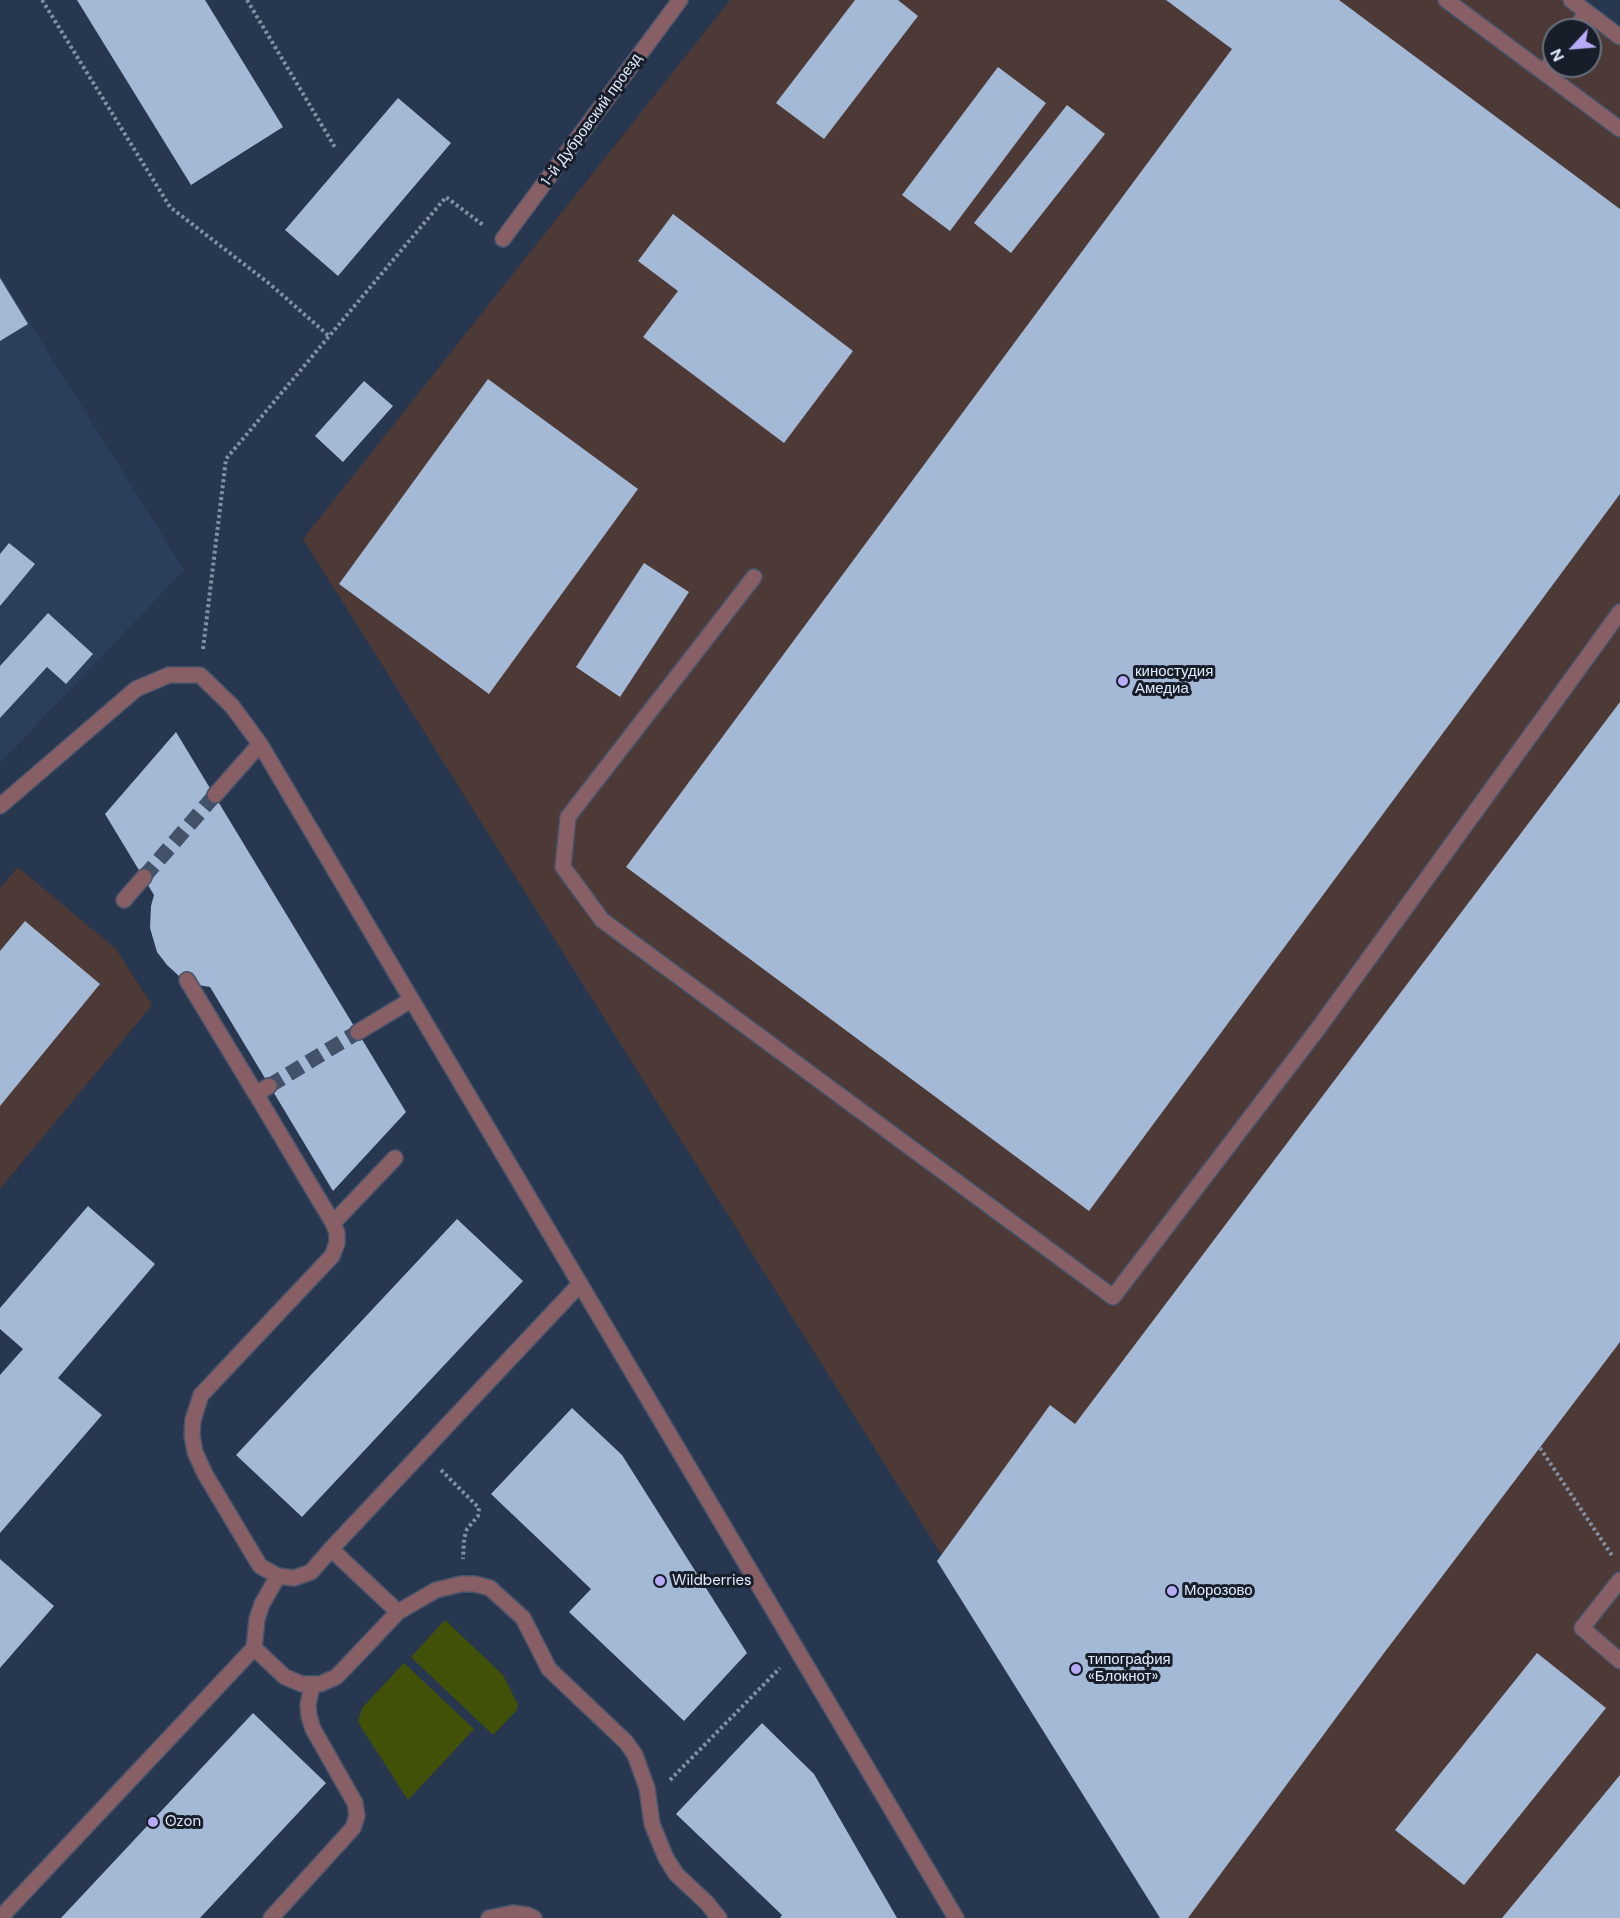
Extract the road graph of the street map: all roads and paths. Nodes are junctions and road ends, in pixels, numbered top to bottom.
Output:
1 (42, 0) edge
2 (247, 0) edge
3 (680, 0) edge
4 (1446, 0) edge
5 (1571, 0) edge
6 (1587, 12) junction
7 (1583, 18) edge
8 (1620, 37) edge
9 (1542, 71) edge
10 (1552, 78) edge
11 (1620, 129) edge
12 (336, 149) dead end
13 (503, 239) joint
14 (329, 336) junction
15 (754, 577) dead end
16 (1620, 612) edge
17 (200, 675) junction
18 (260, 744) junction
19 (215, 795) tunnel mouth
20 (0, 807) edge
21 (144, 877) tunnel mouth
22 (124, 900) dead end
23 (187, 980) dead end
24 (411, 1000) junction
25 (358, 1032) tunnel mouth
26 (269, 1086) tunnel mouth
27 (256, 1094) junction
28 (395, 1158) dead end
29 (333, 1223) junction
30 (580, 1284) junction
31 (1540, 1448) dead end
32 (422, 1452) junction
33 (332, 1549) junction
34 (1613, 1557) dead end
35 (375, 1569) dead end
36 (278, 1576) junction
37 (364, 1580) junction
38 (1620, 1580) edge
39 (461, 1584) junction
40 (398, 1612) junction
41 (254, 1648) junction
42 (797, 1650) junction
43 (1620, 1661) edge
44 (312, 1685) junction
45 (648, 1802) junction
46 (0, 1918) edge
47 (271, 1918) edge
48 (489, 1918) edge
49 (534, 1918) edge
50 (719, 1918) edge
51 (956, 1918) edge

1 - 14 path
2 - 12 path
3 - 13 street, 1-й Дубровский проезд
4 - 9 street
5 - 6 street
6 - 7 street
6 - 8 street
10 - 11 street
13 - 14 path
14 - 17 path
15 - 16 street
17 - 18 street
17 - 20 street
18 - 19 street
18 - 24 street
21 - 22 street
23 - 27 street
24 - 25 street
24 - 30 street
26 - 27 street
27 - 29 street
28 - 29 street
29 - 36 street
30 - 32 street
30 - 42 street
31 - 34 path
32 - 33 street
32 - 39 path
33 - 36 street
33 - 37 street
35 - 37 street
36 - 41 street
37 - 40 street
38 - 43 street
39 - 40 street
39 - 45 street
40 - 44 street
41 - 44 street
41 - 46 street
42 - 45 path
42 - 51 street
44 - 47 street
45 - 50 street
48 - 49 street

